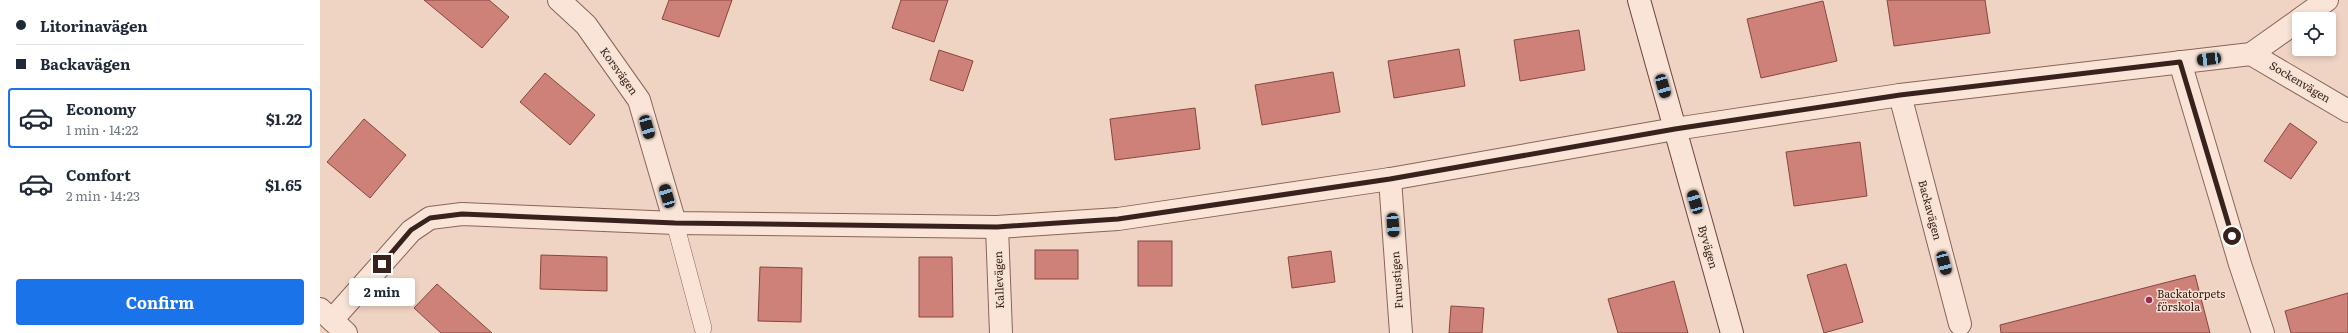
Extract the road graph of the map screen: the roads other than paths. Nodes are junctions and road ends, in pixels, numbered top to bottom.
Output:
1 (559, 0) edge
2 (1639, 0) edge
3 (2327, 0) edge
4 (2310, 12) edge
5 (2292, 25) edge
6 (2251, 54) junction
7 (2180, 62) junction
8 (1900, 95) junction
9 (2348, 111) edge
10 (1675, 129) junction
11 (1390, 179) junction
12 (675, 223) junction
13 (997, 227) junction
14 (333, 321) edge
15 (1960, 324) dead end
16 (703, 328) dead end
17 (1001, 333) edge
18 (1401, 333) edge
19 (1732, 333) edge
20 (2263, 333) edge

1 - 12 street, Korsvägen
2 - 10 street, Byvägen
3 - 4 street
5 - 6 street
6 - 7 street
6 - 9 street, Sockenvägen
7 - 8 street
7 - 20 street
8 - 10 street
8 - 15 street, Backavägen
10 - 11 street
10 - 19 street, Byvägen
11 - 13 street
11 - 18 street, Furustigen
12 - 13 street
12 - 14 street
12 - 16 lane
13 - 17 street, Kallevägen

